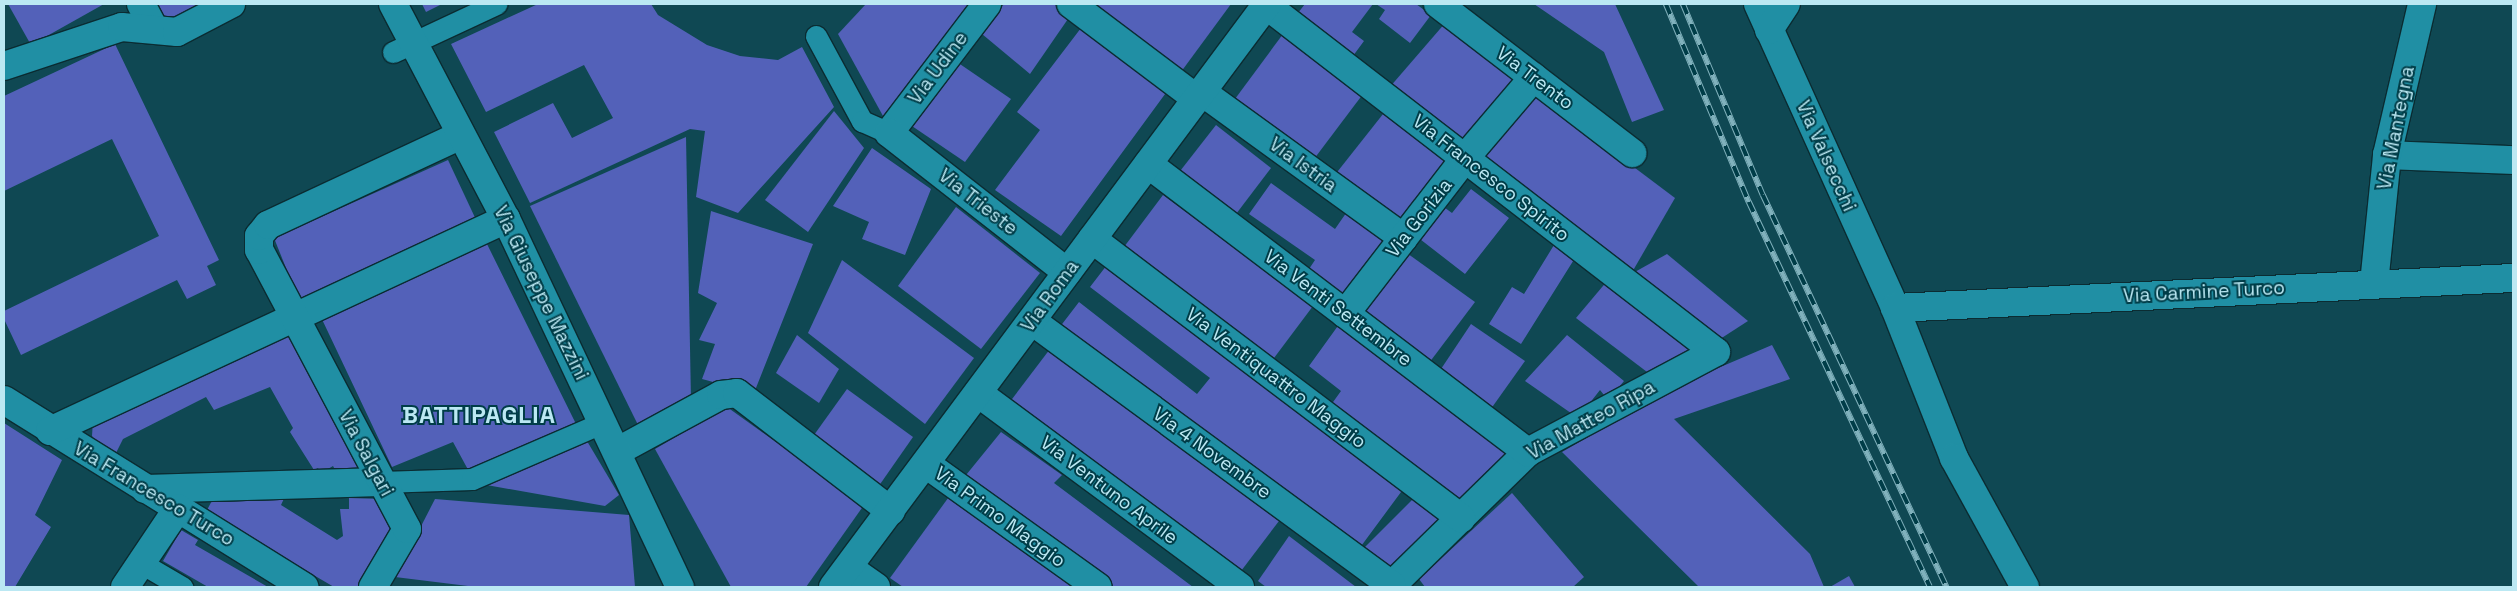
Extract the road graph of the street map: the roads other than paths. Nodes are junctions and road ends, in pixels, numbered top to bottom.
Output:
1 (231, 4) edge
2 (393, 4) edge
3 (496, 4) edge
4 (987, 4) edge
5 (1071, 4) edge
6 (1267, 4) edge
7 (1438, 4) edge
8 (1758, 4) edge
9 (1786, 4) edge
10 (2422, 4) edge
11 (147, 16) edge
12 (1769, 30) junction
13 (816, 36) dead end
14 (403, 48) junction
15 (4, 66) edge
16 (1534, 77) junction
17 (1199, 95) junction
18 (889, 133) junction
19 (461, 135) junction
20 (1632, 153) dead end
21 (2387, 155) junction
22 (1465, 158) junction
23 (2513, 160) edge
24 (1148, 164) junction
25 (506, 219) junction
26 (1092, 238) junction
27 (1404, 238) junction
28 (1068, 272) junction
29 (2513, 278) edge
30 (2374, 284) junction
31 (1895, 308) junction
32 (1345, 314) junction
33 (294, 317) junction
34 (1032, 321) junction
35 (1716, 352) joint
36 (978, 393) junction
37 (4, 400) edge
38 (604, 422) junction
39 (50, 431) junction
40 (618, 451) junction
41 (1528, 452) junction
42 (926, 464) junction
43 (381, 482) junction
44 (145, 489) junction
45 (178, 508) junction
46 (891, 511) junction
47 (1461, 518) junction
48 (141, 563) junction
49 (841, 577) edge
50 (1391, 586) edge
51 (125, 587) edge
52 (182, 587) edge
53 (305, 587) edge
54 (373, 587) edge
55 (680, 587) edge
56 (876, 587) edge
57 (1098, 587) edge
58 (1240, 587) edge
59 (2025, 587) edge

1 - 11 street
2 - 14 street, Via Giuseppe Mazzini
3 - 14 street
4 - 18 street, Via Udine
5 - 17 street, Via Istria
6 - 17 street, Via Roma
6 - 22 street, Via Francesco Spirito
7 - 16 street, Via Trento
8 - 12 street, Via Valsecchi
9 - 12 street
10 - 21 street, Via Mantegna
11 - 15 street
12 - 31 street, Via Valsecchi
13 - 18 street
14 - 19 street, Via Giuseppe Mazzini
16 - 20 street, Via Trento
16 - 22 street, Via Gorizia
17 - 24 street, Via Roma
17 - 27 street, Via Istria
18 - 28 street, Via Trieste
19 - 25 street, Via Giuseppe Mazzini
19 - 33 street, Via Salgari
21 - 23 street
21 - 30 street, Via Mantegna
22 - 27 street, Via Gorizia
22 - 35 street, Via Francesco Spirito
24 - 26 street, Via Roma
24 - 32 street, Via Venti Settembre
25 - 33 street
25 - 38 street, Via Giuseppe Mazzini
26 - 28 street, Via Roma
26 - 47 street, Via Ventiquattro Maggio
27 - 32 street, Via Gorizia
28 - 34 street, Via Roma
29 - 30 street, Via Carmine Turco
30 - 31 street, Via Carmine Turco
31 - 59 street, Via Valsecchi
32 - 41 street, Via Venti Settembre
33 - 39 street
33 - 43 street, Via Salgari
34 - 36 street, Via Roma
34 - 50 street, Via 4 Novembre
35 - 41 street, Via Matteo Ripa
36 - 42 street, Via Roma
36 - 58 street, Via Ventuno Aprile
37 - 39 street, Via Francesco Turco
38 - 40 street, Via Giuseppe Mazzini
38 - 43 street
39 - 44 street, Via Francesco Turco
40 - 46 street
40 - 55 street, Via Giuseppe Mazzini
41 - 47 street, Via Matteo Ripa
42 - 46 street, Via Roma
42 - 57 street, Via Primo Maggio
43 - 44 street
43 - 54 street, Via Salgari
44 - 45 street, Via Francesco Turco
45 - 48 street
45 - 53 street, Via Francesco Turco
46 - 49 street, Via Roma
47 - 50 street, Via Matteo Ripa
48 - 51 street
48 - 52 street
49 - 56 street

